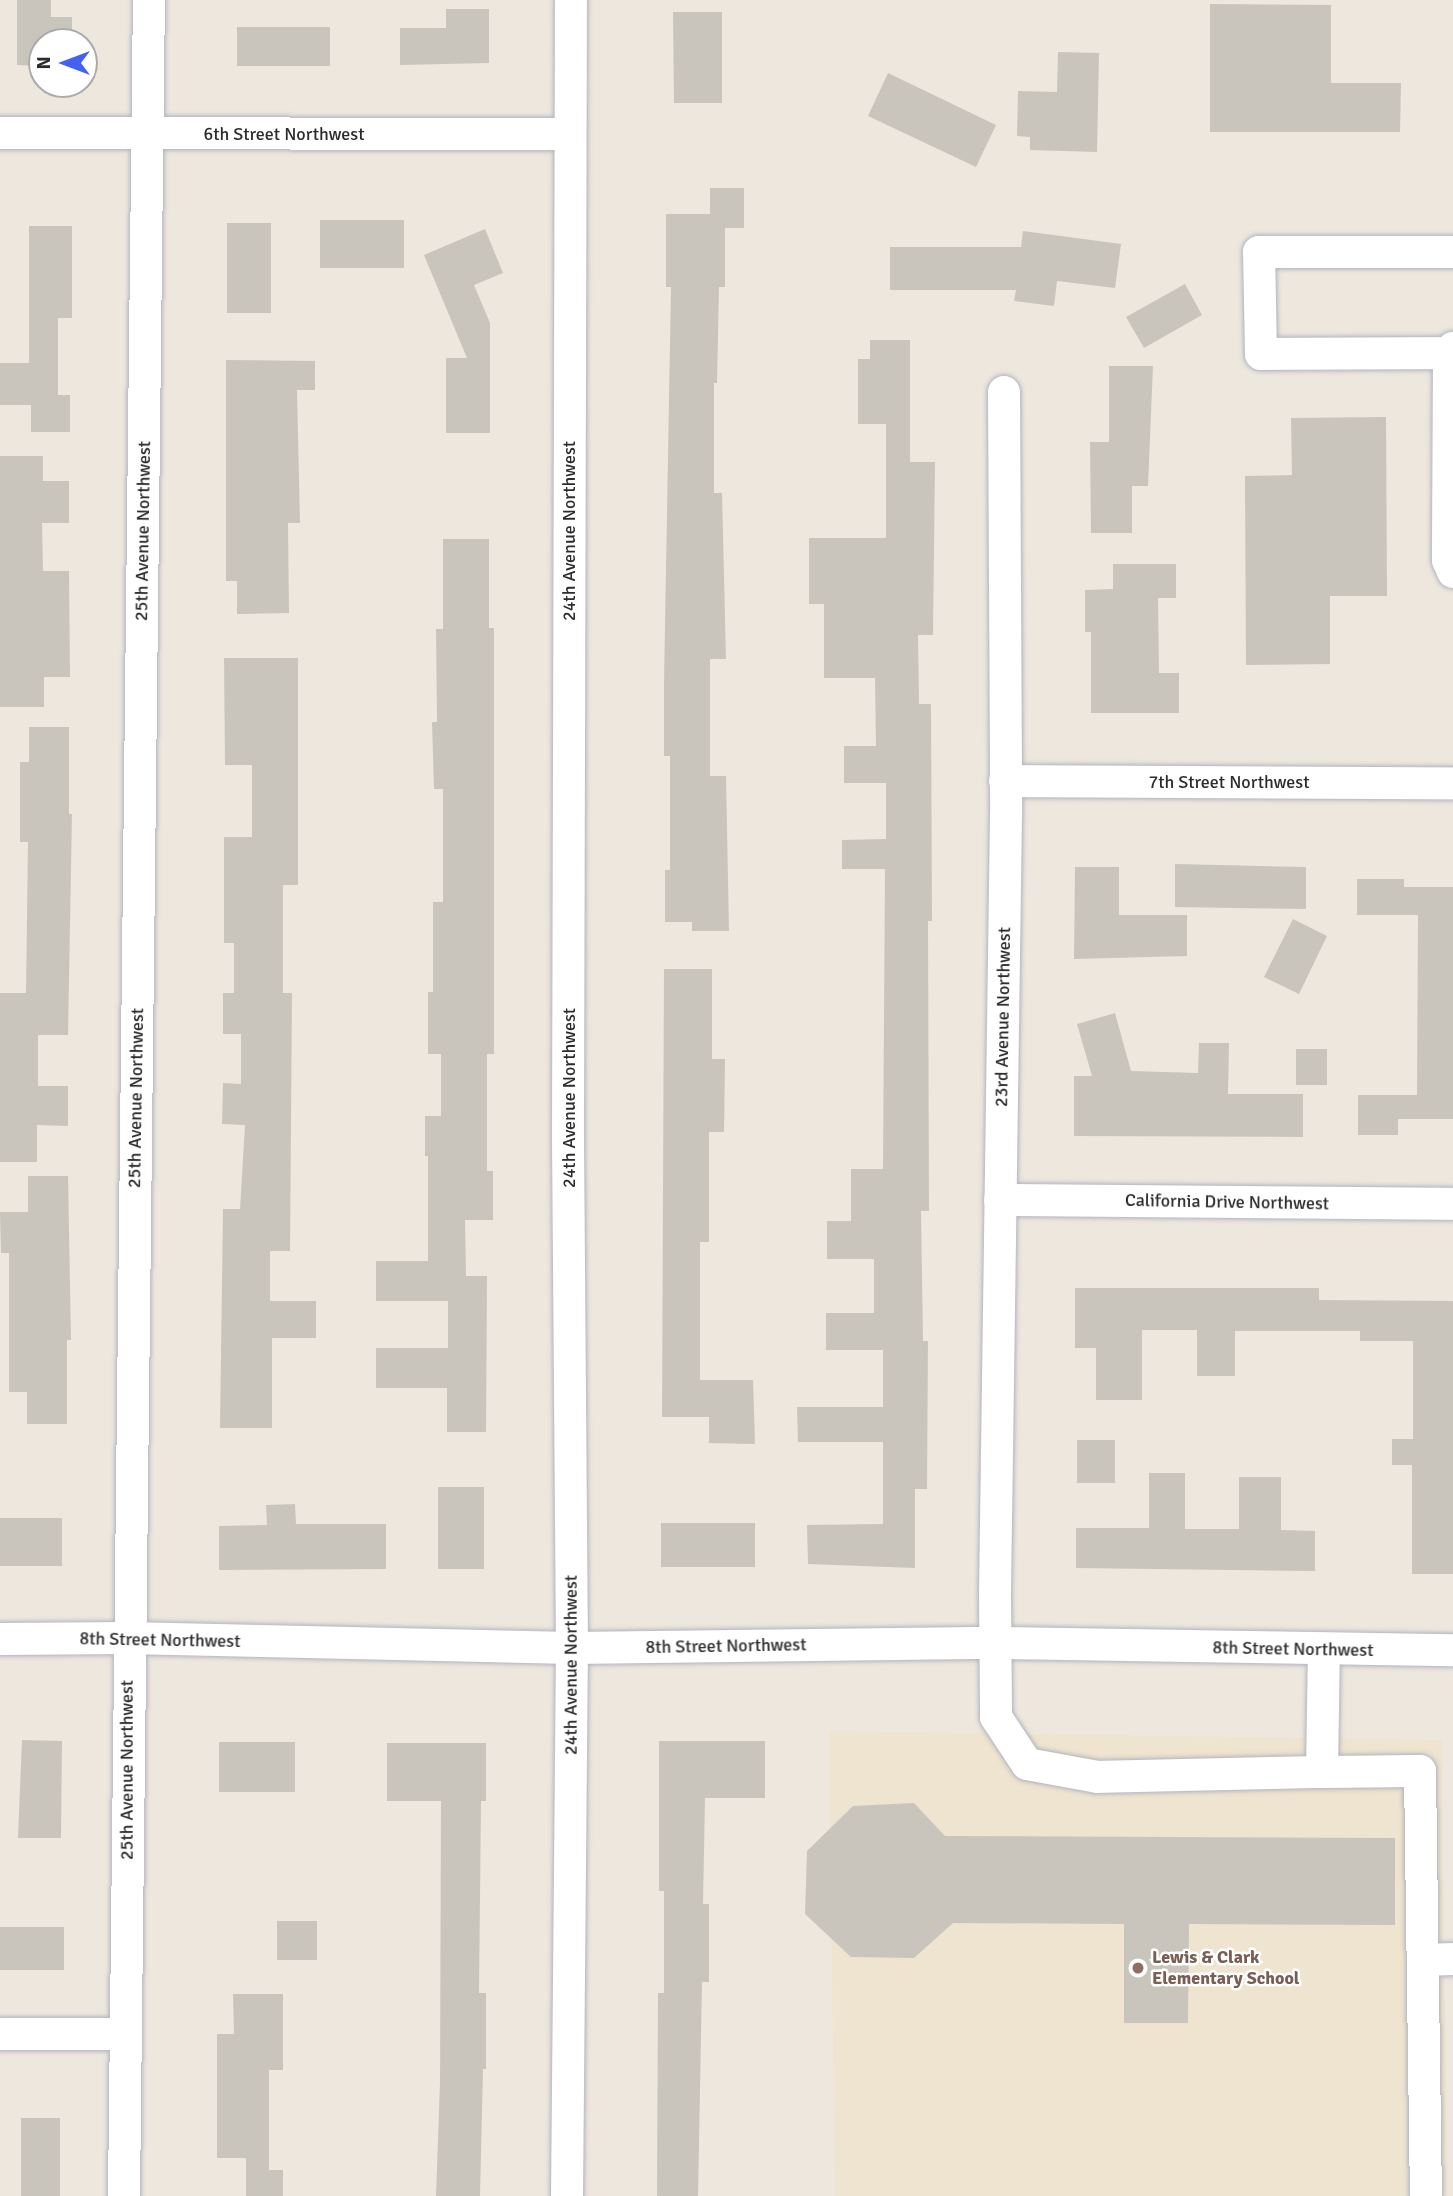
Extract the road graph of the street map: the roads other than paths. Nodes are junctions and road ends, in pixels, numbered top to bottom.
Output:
1 (149, 0) edge
2 (571, 0) edge
3 (0, 133) edge
4 (149, 134) junction
5 (569, 134) junction
6 (1453, 252) edge
7 (1451, 351) edge
8 (1004, 392) dead end
9 (1453, 572) edge
10 (1005, 781) junction
11 (1453, 783) edge
12 (1000, 1200) junction
13 (1453, 1204) edge
14 (128, 1638) junction
15 (0, 1639) edge
16 (996, 1643) junction
17 (572, 1648) junction
18 (1324, 1650) junction
19 (1453, 1650) edge
20 (1322, 1772) junction
21 (1438, 1960) edge
22 (0, 2034) edge
23 (126, 2034) junction
24 (124, 2196) edge
25 (567, 2196) edge
26 (1426, 2196) edge

1 - 4 street, 25th Avenue Northwest
2 - 5 street, 24th Avenue Northwest
3 - 4 street, 6th Street Northwest
4 - 5 street, 6th Street Northwest
4 - 14 street, 25th Avenue Northwest
5 - 17 street, 24th Avenue Northwest
6 - 7 street
7 - 9 street
8 - 10 street, 23rd Avenue Northwest
10 - 11 street, 7th Street Northwest
10 - 12 street, 23rd Avenue Northwest
12 - 13 street, California Drive Northwest
12 - 16 street, 23rd Avenue Northwest
14 - 15 street, 8th Street Northwest
14 - 17 street, 8th Street Northwest
14 - 23 street, 25th Avenue Northwest
16 - 17 street, 8th Street Northwest
16 - 18 street, 8th Street Northwest
16 - 20 street, 23rd Avenue Northwest
17 - 25 street, 24th Avenue Northwest
18 - 19 street, 8th Street Northwest
18 - 20 street
20 - 21 street, 23rd Avenue Northwest
21 - 26 street
22 - 23 street
23 - 24 street, 25th Avenue Northwest

